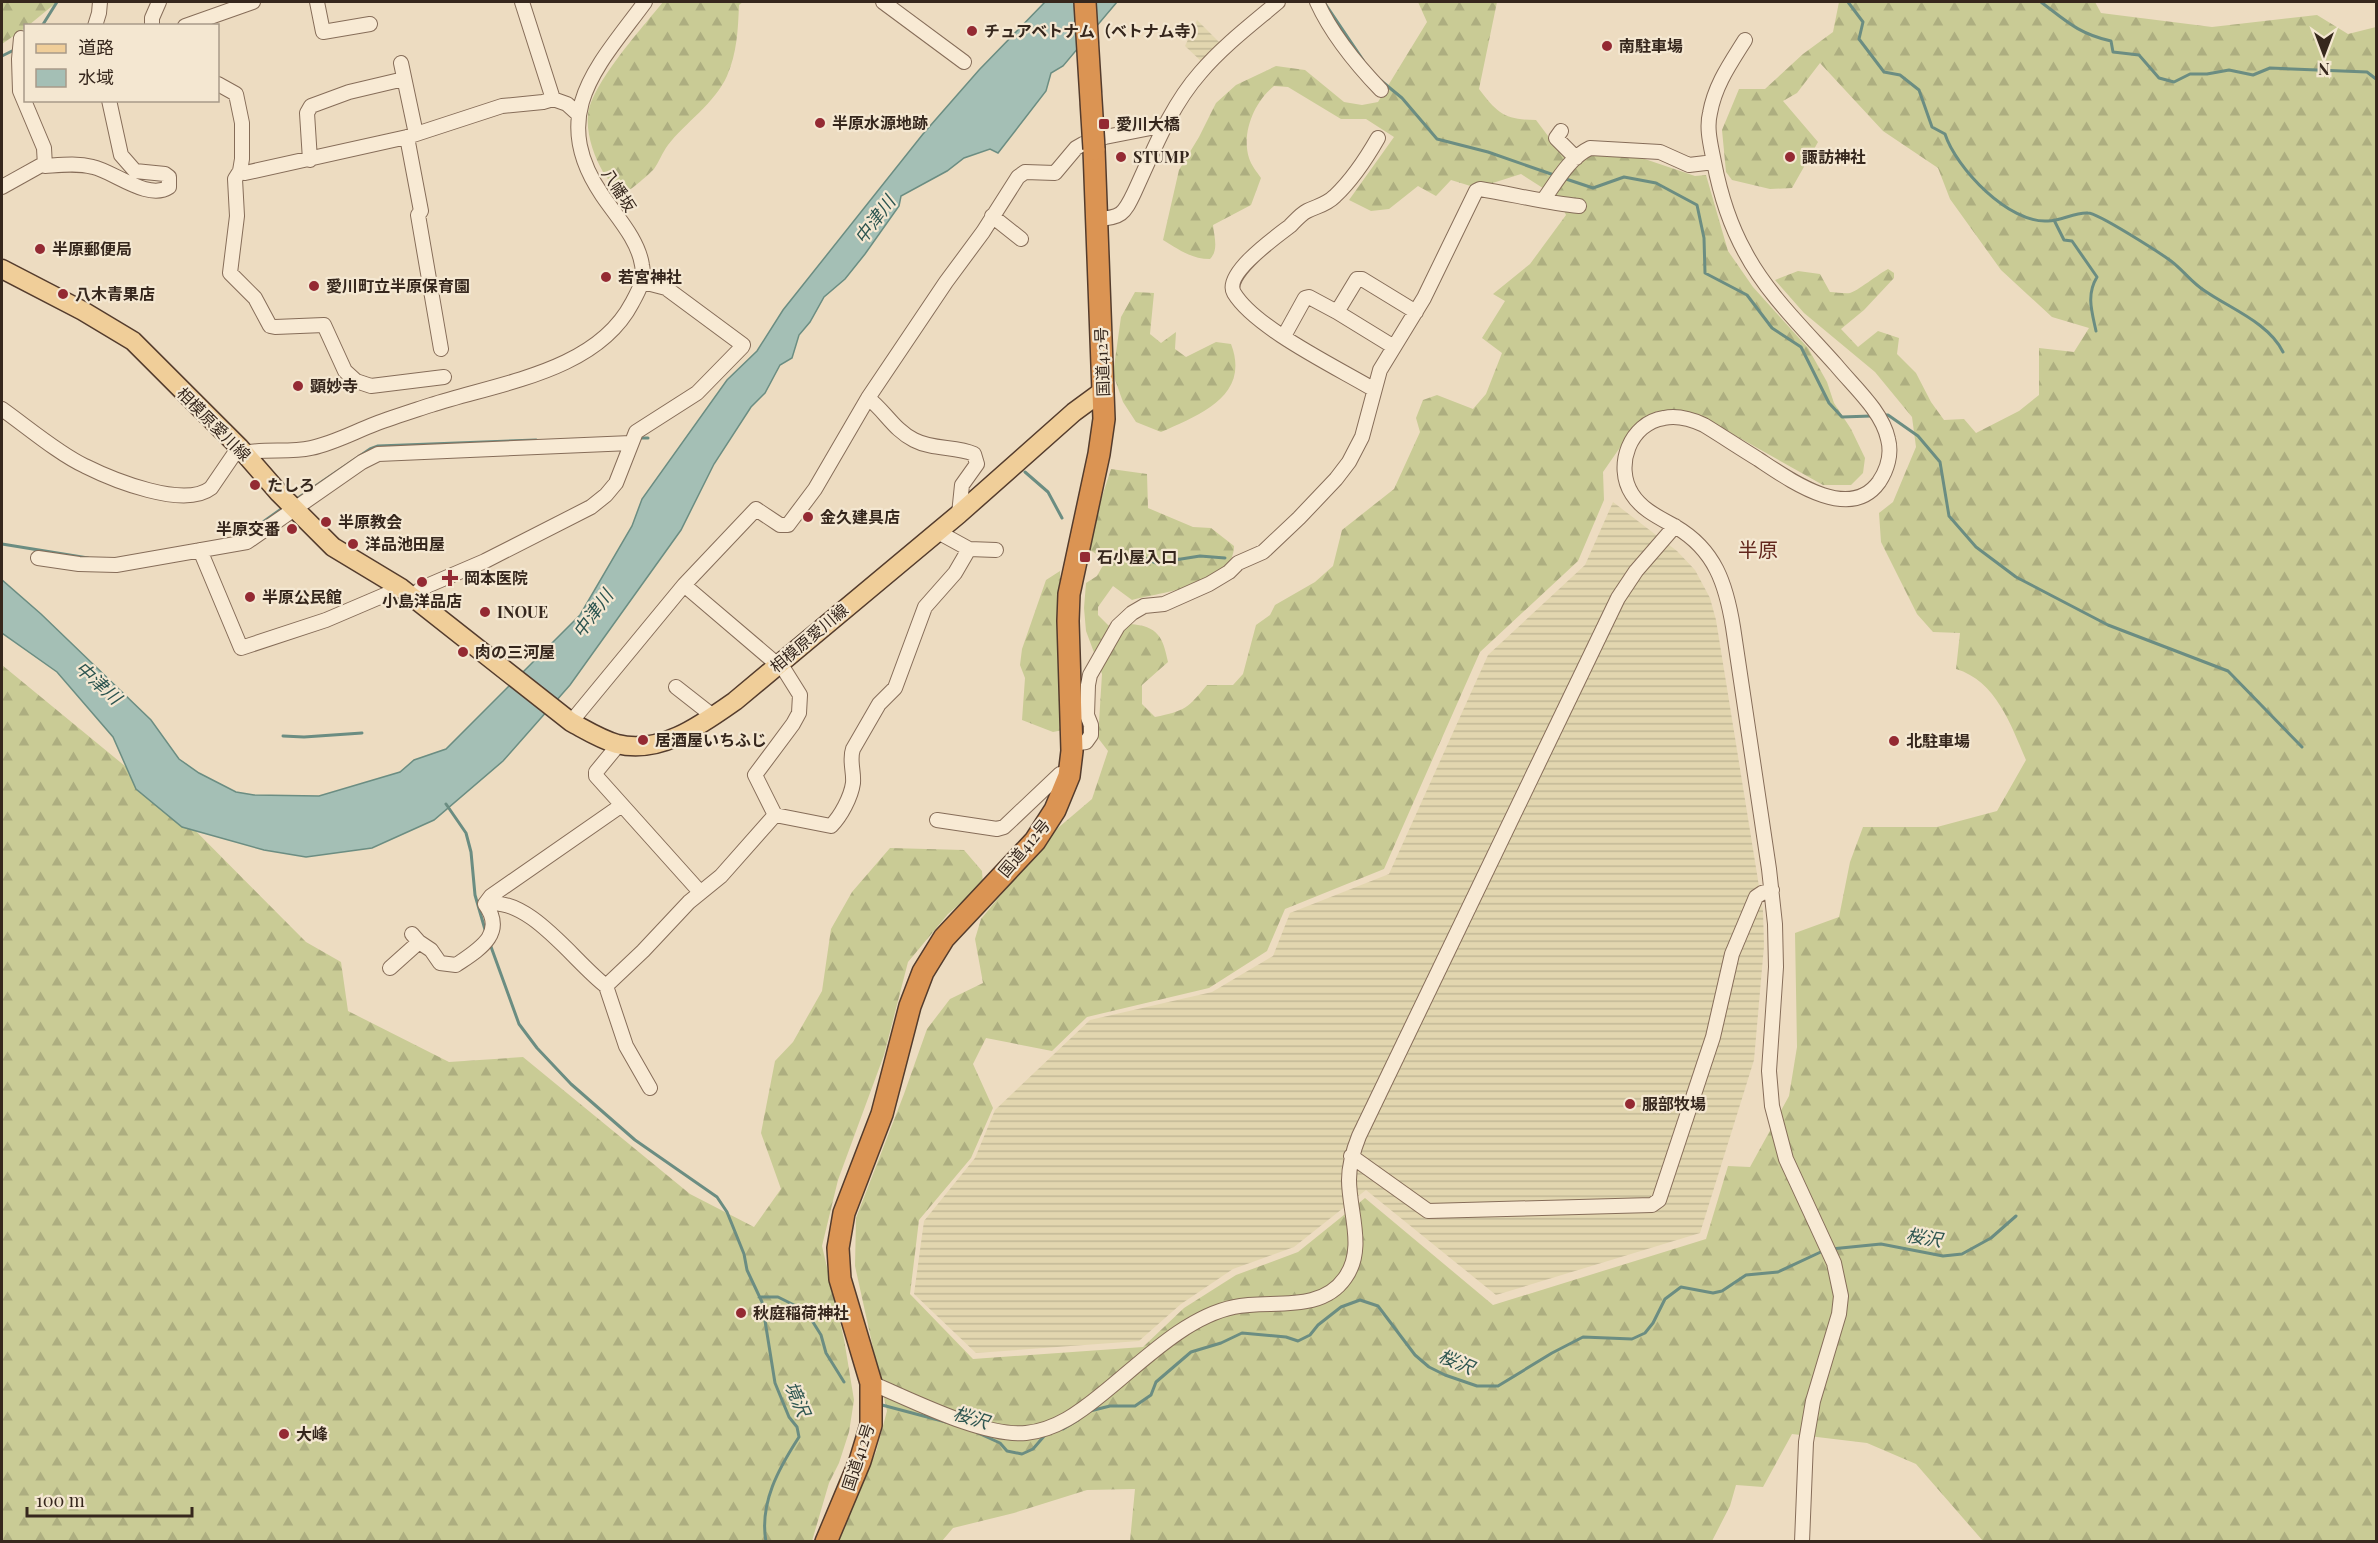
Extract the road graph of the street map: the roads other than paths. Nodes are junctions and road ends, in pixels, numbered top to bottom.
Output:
1 (100, 2) edge
2 (159, 2) edge
3 (253, 2) edge
4 (317, 2) edge
5 (522, 2) edge
6 (645, 2) edge
7 (884, 2) edge
8 (1085, 2) edge
9 (1278, 2) edge
10 (1317, 2) edge
11 (96, 24) edge
12 (152, 24) edge
13 (191, 24) edge
14 (370, 24) dead end
15 (24, 39) edge
16 (1745, 40) dead end
17 (964, 62) dead end
18 (401, 63) dead end
19 (404, 79) junction
20 (219, 84) edge
21 (1382, 90) dead end
22 (553, 99) junction
23 (24, 100) edge
24 (25, 102) edge
25 (110, 102) edge
26 (578, 114) junction
27 (1166, 125) junction
28 (1561, 132) dead end
29 (412, 136) junction
30 (1378, 138) dead end
31 (1576, 158) junction
32 (310, 160) junction
33 (1714, 162) junction
34 (45, 163) junction
35 (240, 171) junction
36 (2, 187) edge
37 (1544, 199) junction
38 (1579, 206) dead end
39 (992, 216) junction
40 (1096, 219) junction
41 (1021, 239) dead end
42 (2, 269) edge
43 (643, 282) junction
44 (1337, 312) junction
45 (1416, 312) junction
46 (1284, 336) junction
47 (1394, 347) junction
48 (441, 349) dead end
49 (444, 377) dead end
50 (1373, 389) junction
51 (1104, 390) junction
52 (868, 398) junction
53 (2, 409) edge
54 (631, 443) junction
55 (242, 450) junction
56 (294, 509) junction
57 (959, 514) junction
58 (1675, 526) junction
59 (938, 532) junction
60 (969, 549) junction
61 (200, 550) junction
62 (996, 550) dead end
63 (38, 558) dead end
64 (684, 585) junction
65 (407, 592) junction
66 (776, 665) junction
67 (676, 687) dead end
68 (713, 716) junction
69 (571, 722) junction
70 (619, 744) junction
71 (1072, 744) junction
72 (1069, 776) junction
73 (622, 805) junction
74 (775, 815) junction
75 (937, 820) dead end
76 (1772, 891) junction
77 (700, 892) junction
78 (485, 904) junction
79 (392, 962) dead end
80 (606, 986) junction
81 (650, 1088) dead end
82 (1351, 1156) junction
83 (871, 1383) junction
84 (826, 1542) edge
85 (1803, 1542) edge

1 - 11 street
2 - 12 street
3 - 13 street
4 - 14 street
5 - 22 street
6 - 26 street
7 - 17 street
8 - 40 highway, 国道412号, bridge
9 - 27 street
10 - 21 street
15 - 23 street
16 - 33 street
18 - 19 street
19 - 29 street
19 - 32 street
20 - 35 street
22 - 26 street
22 - 29 street
24 - 34 street
25 - 34 street
26 - 43 street, 八幡坂
27 - 39 street
27 - 40 street
28 - 31 street
29 - 32 street
29 - 48 street
30 - 46 street
31 - 33 street
31 - 37 street
32 - 35 street
33 - 58 street
34 - 36 street
35 - 49 street
37 - 38 street
37 - 45 street
39 - 41 street
39 - 52 street
40 - 51 highway, 国道412号
42 - 55 main road, 相模原愛川線
43 - 54 street
43 - 55 street
44 - 45 street
44 - 46 street
44 - 47 street
45 - 47 street
46 - 50 street
47 - 50 street
50 - 71 street
51 - 57 main road, 相模原愛川線
51 - 71 highway, 国道412号
52 - 57 street
52 - 64 street
53 - 55 street
54 - 56 street
54 - 65 street
55 - 56 main road, 相模原愛川線
56 - 61 street
56 - 65 main road, 相模原愛川線
57 - 59 main road, 相模原愛川線
58 - 76 street
58 - 82 street
59 - 60 street
59 - 66 main road, 相模原愛川線
60 - 62 street
60 - 74 street
61 - 63 street
61 - 65 street
64 - 66 street
64 - 69 street
65 - 69 main road, 相模原愛川線
66 - 68 main road, 相模原愛川線
66 - 74 street
67 - 68 street
68 - 70 main road, 相模原愛川線
69 - 70 main road, 相模原愛川線
70 - 73 street
71 - 72 highway, 国道412号
72 - 75 street
72 - 83 highway, 国道412号
73 - 77 street
73 - 78 street
74 - 77 street
76 - 82 street
76 - 85 street
77 - 80 street
78 - 79 street
78 - 80 street
80 - 81 street
82 - 83 street
83 - 84 highway, 国道412号

